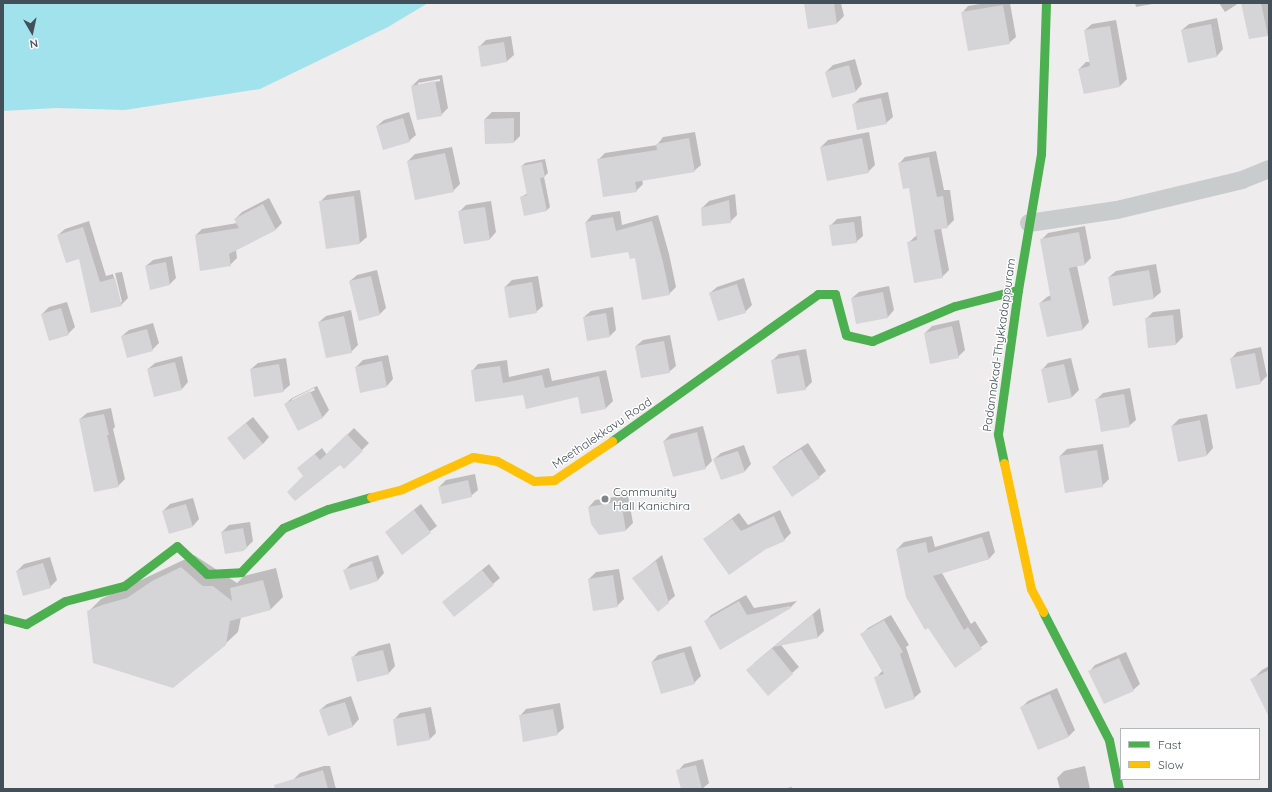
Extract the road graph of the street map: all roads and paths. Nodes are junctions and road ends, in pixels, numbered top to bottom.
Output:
1 (1046, 3) edge
2 (1269, 169) edge
3 (1029, 223) junction
4 (1018, 290) junction
5 (3, 618) edge
6 (1119, 789) edge

1 - 3 street, Padannakad-Thykkadappuram
2 - 3 street
3 - 4 street, Padannakad-Thykkadappuram
4 - 5 street, Meethalekkavu Road
4 - 6 street, Padannakad-Thykkadappuram

